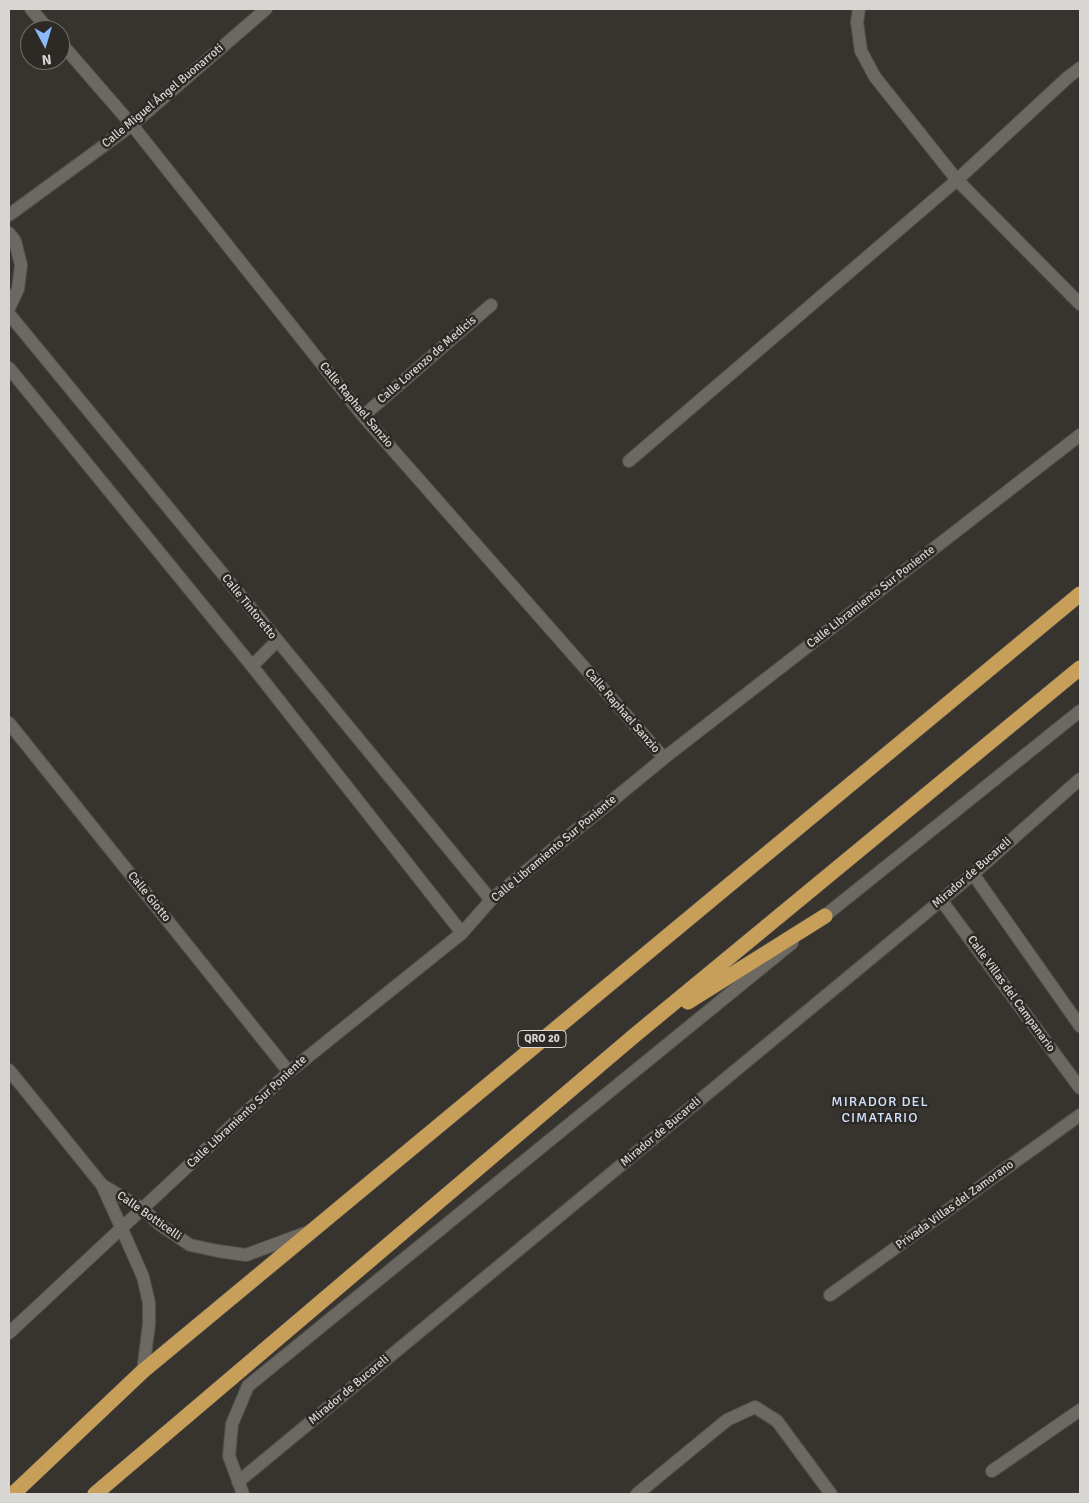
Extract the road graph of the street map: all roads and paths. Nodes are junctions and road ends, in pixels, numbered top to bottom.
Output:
1 (31, 9) edge
2 (266, 9) edge
3 (860, 9) edge
4 (40, 20) edge
5 (70, 54) edge
6 (1080, 68) edge
7 (132, 125) junction
8 (956, 180) junction
9 (9, 215) edge
10 (9, 233) edge
11 (1080, 304) edge
12 (491, 305) dead end
13 (9, 308) edge
14 (9, 314) edge
15 (9, 368) edge
16 (363, 416) junction
17 (1080, 435) edge
18 (629, 462) dead end
19 (1080, 594) edge
20 (277, 641) junction
21 (252, 666) junction
22 (1080, 668) edge
23 (1080, 711) edge
24 (9, 723) edge
25 (664, 758) junction
26 (1080, 779) edge
27 (973, 874) junction
28 (491, 900) junction
29 (941, 900) junction
30 (826, 916) junction
31 (462, 933) junction
32 (1080, 1026) edge
33 (636, 1035) junction
34 (9, 1070) edge
35 (289, 1072) junction
36 (1080, 1088) edge
37 (1080, 1115) edge
38 (102, 1184) junction
39 (144, 1209) junction
40 (121, 1227) junction
41 (311, 1231) junction
42 (830, 1295) dead end
43 (9, 1333) edge
44 (143, 1371) junction
45 (1080, 1410) edge
46 (992, 1471) dead end
47 (238, 1482) junction
48 (14, 1494) edge
49 (95, 1494) edge
50 (243, 1494) edge
51 (637, 1494) edge
52 (831, 1494) edge

1 - 4 street
2 - 7 street, Calle Miguel Ángel Buonarroti
3 - 8 street
5 - 7 street, Calle Raphael Sanzio
6 - 8 street
7 - 9 street, Calle Miguel Ángel Buonarroti
7 - 16 street, Calle Raphael Sanzio
8 - 11 street
8 - 18 street
10 - 13 street
12 - 16 street, Calle Lorenzo de Medicis
14 - 20 street, Calle Tintoretto
15 - 21 street
16 - 25 street, Calle Raphael Sanzio
17 - 25 street, Calle Libramiento Sur Poniente
19 - 41 highway, QRO 20
20 - 21 street
20 - 28 street, Calle Tintoretto
21 - 31 street
22 - 33 highway
23 - 30 street
24 - 35 street, Calle Giotto
25 - 28 street, Calle Libramiento Sur Poniente
26 - 27 street, Mirador de Bucareli
27 - 29 street, Mirador de Bucareli
27 - 32 street
28 - 31 street, Calle Libramiento Sur Poniente
29 - 36 street, Calle Villas del Campanario
29 - 47 street, Mirador de Bucareli
30 - 33 highway
30 - 47 street
31 - 35 street, Calle Libramiento Sur Poniente
33 - 49 highway
34 - 38 street, Calle Botticelli
35 - 39 street, Calle Libramiento Sur Poniente
37 - 42 street, Privada Villas del Zamorano
38 - 39 street, Calle Botticelli
38 - 40 street, Calle Botticelli
39 - 40 street, Calle Libramiento Sur Poniente
39 - 41 street, Calle Botticelli
40 - 43 street, Calle Libramiento Sur Poniente
40 - 44 street, Calle Botticelli
41 - 44 highway, QRO 20
44 - 48 highway, QRO 20
45 - 46 street
47 - 50 street
51 - 52 street

